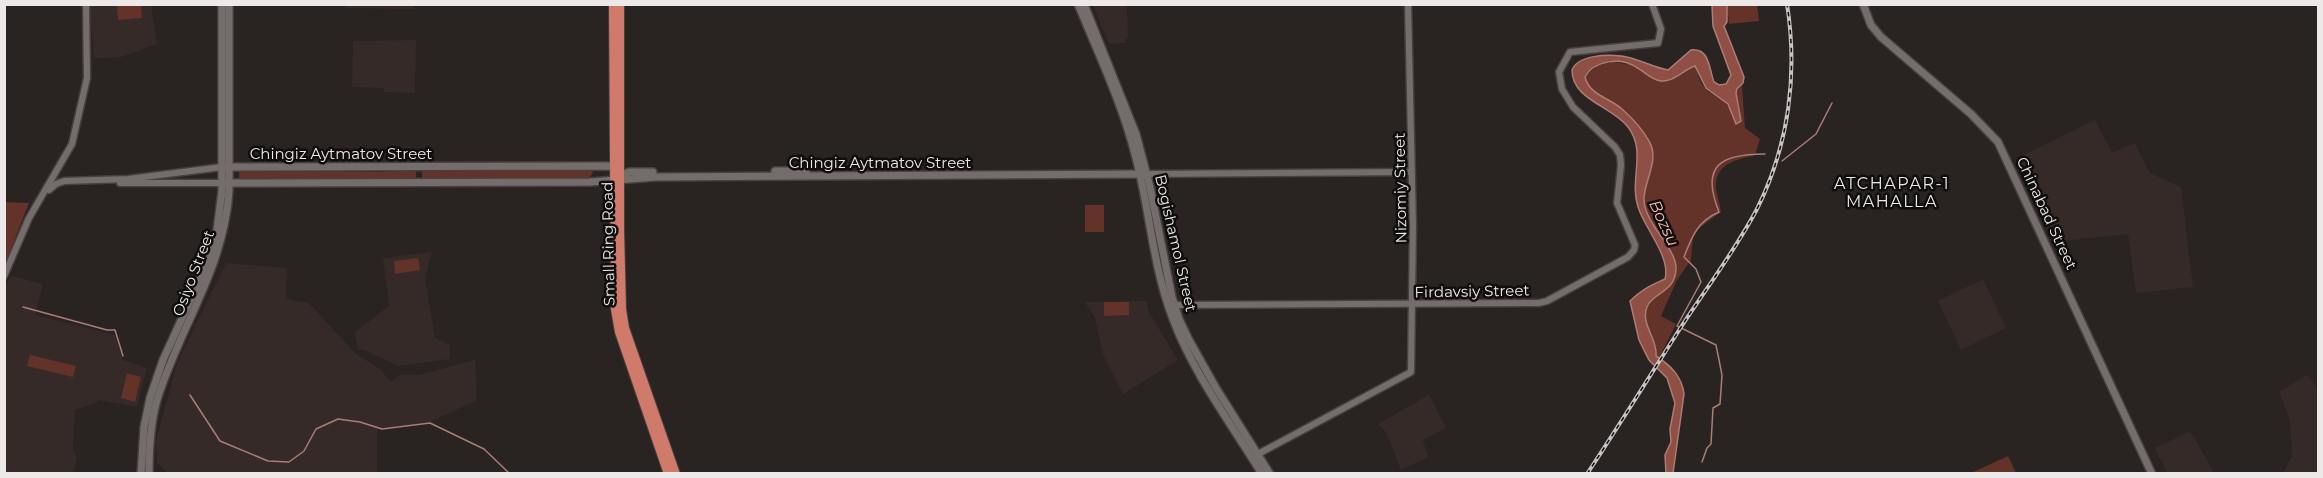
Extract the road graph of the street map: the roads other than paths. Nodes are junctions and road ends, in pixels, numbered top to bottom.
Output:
1 (86, 4) edge
2 (222, 4) edge
3 (229, 4) edge
4 (613, 4) edge
5 (620, 4) edge
6 (1078, 4) edge
7 (1084, 4) edge
8 (1408, 4) edge
9 (1653, 4) edge
10 (1863, 4) edge
11 (1097, 44) junction
12 (61, 165) junction
13 (418, 166) junction
14 (591, 166) junction
15 (225, 167) junction
16 (1411, 172) junction
17 (617, 174) junction
18 (1142, 174) junction
19 (166, 178) junction
20 (70, 181) junction
21 (418, 182) junction
22 (590, 182) junction
23 (225, 183) junction
24 (43, 197) junction
25 (4, 276) edge
26 (1413, 304) junction
27 (1174, 305) junction
28 (1256, 456) junction
29 (141, 474) edge
30 (148, 474) edge
31 (668, 474) edge
32 (676, 474) edge
33 (1262, 474) edge
34 (1270, 474) edge
35 (2152, 474) edge

1 - 12 street
2 - 15 main road, Osiyo Street
3 - 15 main road, Osiyo Street
4 - 17 highway, Small Ring Road
5 - 17 highway, Small Ring Road
6 - 11 main road, Bogishamol Street
7 - 11 main road, Bogishamol Street
8 - 16 street, Nizomiy Street
9 - 26 street, Firdavsiy Street
10 - 35 main road, Chinabad Street
11 - 18 main road, Bogishamol Street
12 - 20 street
12 - 24 street
13 - 14 main road, Chingiz Aytmatov Street
13 - 15 main road, Chingiz Aytmatov Street
13 - 21 main road
14 - 17 main road, Chingiz Aytmatov Street
14 - 22 main road
15 - 19 street, Chingiz Aytmatov Street
15 - 23 main road, Osiyo Street
16 - 18 street, Chingiz Aytmatov Street
16 - 26 street, Nizomiy Street
17 - 18 main road, Chingiz Aytmatov Street
17 - 18 main road, Chingiz Aytmatov Street
17 - 22 main road, Chingiz Aytmatov Street
17 - 31 highway, Small Ring Road
17 - 32 highway, Small Ring Road
18 - 27 main road, Bogishamol Street
18 - 28 main road, Bogishamol Street
19 - 20 street, Chingiz Aytmatov Street
19 - 23 street, Chingiz Aytmatov Street
20 - 24 street, Chingiz Aytmatov Street
21 - 22 main road, Chingiz Aytmatov Street
21 - 23 main road, Chingiz Aytmatov Street
23 - 29 main road, Osiyo Street
23 - 30 main road, Osiyo Street
24 - 25 street
26 - 27 street, Firdavsiy Street
26 - 28 street, Nizomiy Street
27 - 28 main road, Bogishamol Street
28 - 33 main road, Bogishamol Street
28 - 34 main road, Bogishamol Street

